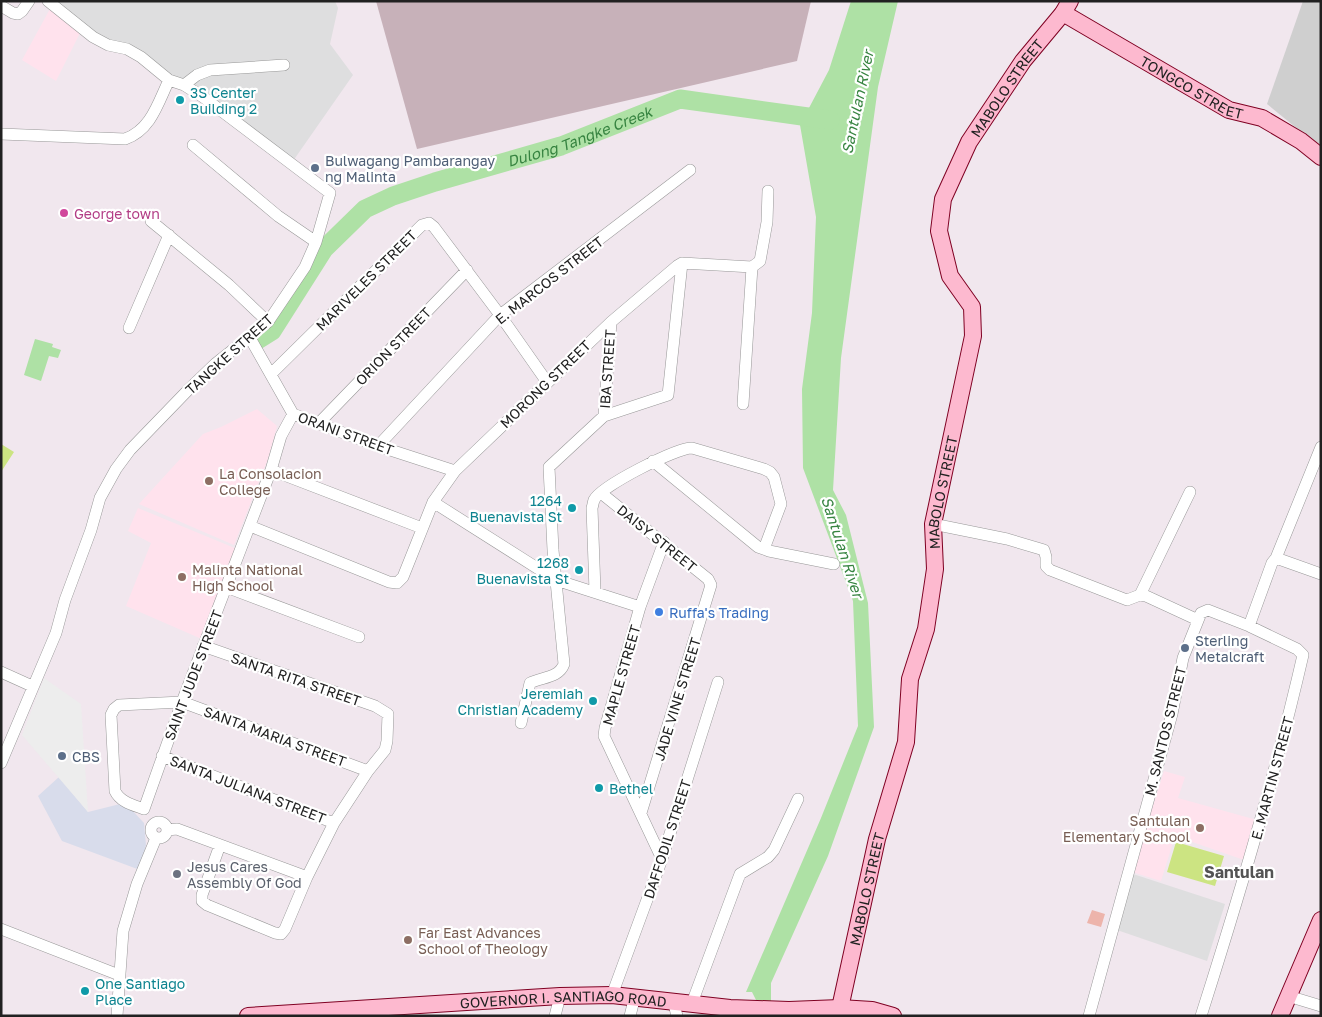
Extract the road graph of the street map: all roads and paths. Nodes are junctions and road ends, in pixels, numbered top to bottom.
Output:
1 (29, 1) edge
2 (48, 1) edge
3 (1, 6) edge
4 (1067, 7) edge
5 (284, 66) dead end
6 (169, 80) junction
7 (184, 85) junction
8 (1, 134) edge
9 (193, 145) dead end
10 (1321, 157) edge
11 (690, 170) dead end
12 (768, 191) dead end
13 (151, 221) dead end
14 (169, 235) junction
15 (316, 242) junction
16 (682, 263) junction
17 (752, 267) junction
18 (467, 270) junction
19 (500, 314) junction
20 (268, 322) junction
21 (611, 322) junction
22 (129, 328) dead end
23 (250, 338) junction
24 (271, 374) junction
25 (547, 382) junction
26 (743, 404) dead end
27 (293, 414) junction
28 (604, 416) junction
29 (318, 423) junction
30 (378, 446) junction
31 (1321, 447) edge
32 (653, 461) junction
33 (270, 470) junction
34 (454, 471) junction
35 (602, 492) junction
36 (1190, 492) dead end
37 (433, 502) junction
38 (933, 524) junction
39 (250, 526) junction
40 (422, 528) junction
41 (664, 542) junction
42 (764, 549) junction
43 (1276, 558) junction
44 (834, 564) dead end
45 (1321, 574) edge
46 (556, 580) junction
47 (711, 585) joint
48 (226, 587) junction
49 (595, 592) junction
50 (1140, 595) junction
51 (640, 607) junction
52 (1198, 620) junction
53 (1249, 626) junction
54 (359, 637) dead end
55 (203, 646) junction
56 (1, 672) edge
57 (718, 682) dead end
58 (32, 686) junction
59 (182, 702) junction
60 (521, 724) dead end
61 (5, 742) edge
62 (162, 756) junction
63 (1, 763) edge
64 (368, 771) junction
65 (798, 799) dead end
66 (144, 809) junction
67 (641, 813) junction
68 (334, 823) junction
69 (154, 824) junction
70 (167, 830) junction
71 (156, 838) junction
72 (220, 845) junction
73 (662, 859) junction
74 (307, 876) junction
75 (1321, 920) edge
76 (1, 929) edge
77 (119, 974) junction
78 (612, 995) junction
79 (560, 996) junction
80 (635, 996) junction
81 (1288, 996) junction
82 (692, 1003) junction
83 (1321, 1006) edge
84 (675, 1008) edge
85 (839, 1012) edge
86 (313, 1013) edge
87 (270, 1015) edge
88 (117, 1016) edge
89 (248, 1016) edge
90 (555, 1016) edge
91 (630, 1016) edge
92 (893, 1016) edge
93 (1089, 1016) edge
94 (1201, 1016) edge
95 (1280, 1016) edge

1 - 3 street
2 - 6 street, TANGKE STREET
4 - 10 street, TONGCO STREET
4 - 38 street, MABOLO STREET
5 - 7 street
6 - 7 street, TANGKE STREET
6 - 8 street
7 - 15 street, TANGKE STREET
9 - 15 street
11 - 19 street, E. MARCOS STREET
12 - 17 street
13 - 14 street
14 - 20 street
14 - 22 street
15 - 20 street, TANGKE STREET
16 - 17 street
16 - 21 street, MORONG STREET
16 - 28 street
17 - 26 street
18 - 19 street, MARIVELES STREET
18 - 24 street, MARIVELES STREET
18 - 29 street, ORION STREET
19 - 25 street, MARIVELES STREET
19 - 30 street, E. MARCOS STREET
20 - 23 street, TANGKE STREET
21 - 25 street, MORONG STREET
21 - 28 street, IBA STREET
23 - 24 street, ORANI STREET
23 - 58 street, TANGKE STREET
24 - 27 street, ORANI STREET
25 - 34 street, MORONG STREET
27 - 29 street, ORANI STREET
27 - 33 street, SAINT JUDE STREET
28 - 46 street
29 - 30 street, ORANI STREET
30 - 34 street, ORANI STREET
31 - 43 street
32 - 35 street
32 - 42 street
32 - 42 street
33 - 39 street, SAINT JUDE STREET
33 - 40 street
34 - 37 street, MORONG STREET
35 - 41 street, DAISY STREET
35 - 49 street
36 - 50 street
37 - 40 street, MORONG STREET
37 - 46 street
38 - 50 street
38 - 85 street, MABOLO STREET
39 - 40 street, MORONG STREET
39 - 48 street, SAINT JUDE STREET
41 - 47 street, DAISY STREET
41 - 51 street, MAPLE STREET
42 - 44 street
43 - 45 street
43 - 53 street
46 - 49 street
46 - 60 street
47 - 67 street, JADE VINE STREET
48 - 54 street
48 - 55 street, SAINT JUDE STREET
49 - 51 street
50 - 52 street
51 - 67 street, MAPLE STREET
52 - 53 street
52 - 93 street, M. SANTOS STREET
53 - 94 street, E. MARTIN STREET
55 - 59 street, SAINT JUDE STREET
55 - 64 street, SANTA RITA STREET
56 - 58 street
57 - 73 street, DAFFODIL STREET
58 - 61 street, TANGKE STREET
59 - 62 street, SAINT JUDE STREET
59 - 64 street, SANTA MARIA STREET
59 - 66 street
61 - 63 street, TANGKE STREET
62 - 66 street, SAINT JUDE STREET
62 - 68 street, SANTA JULIANA STREET
64 - 68 street
65 - 82 street
66 - 69 street
67 - 73 street, MAPLE STREET
68 - 74 street
69 - 70 street
69 - 71 street
70 - 71 street
70 - 72 street
71 - 77 street
72 - 74 street
72 - 74 street
73 - 78 street, DAFFODIL STREET
75 - 81 street
76 - 77 street
77 - 88 street
78 - 79 street, GOVERNOR I. SANTIAGO ROAD
78 - 80 street, GOVERNOR I. SANTIAGO ROAD
79 - 86 street, GOVERNOR I. SANTIAGO ROAD
79 - 90 street
80 - 84 street, GOVERNOR I. SANTIAGO ROAD
80 - 91 street
81 - 83 street
81 - 95 street
82 - 84 street, GOVERNOR I. SANTIAGO ROAD
82 - 85 street, GOVERNOR I. SANTIAGO ROAD
85 - 92 street, GOVERNOR I. SANTIAGO ROAD
86 - 87 street, GOVERNOR I. SANTIAGO ROAD
87 - 89 street, GOVERNOR I. SANTIAGO ROAD

